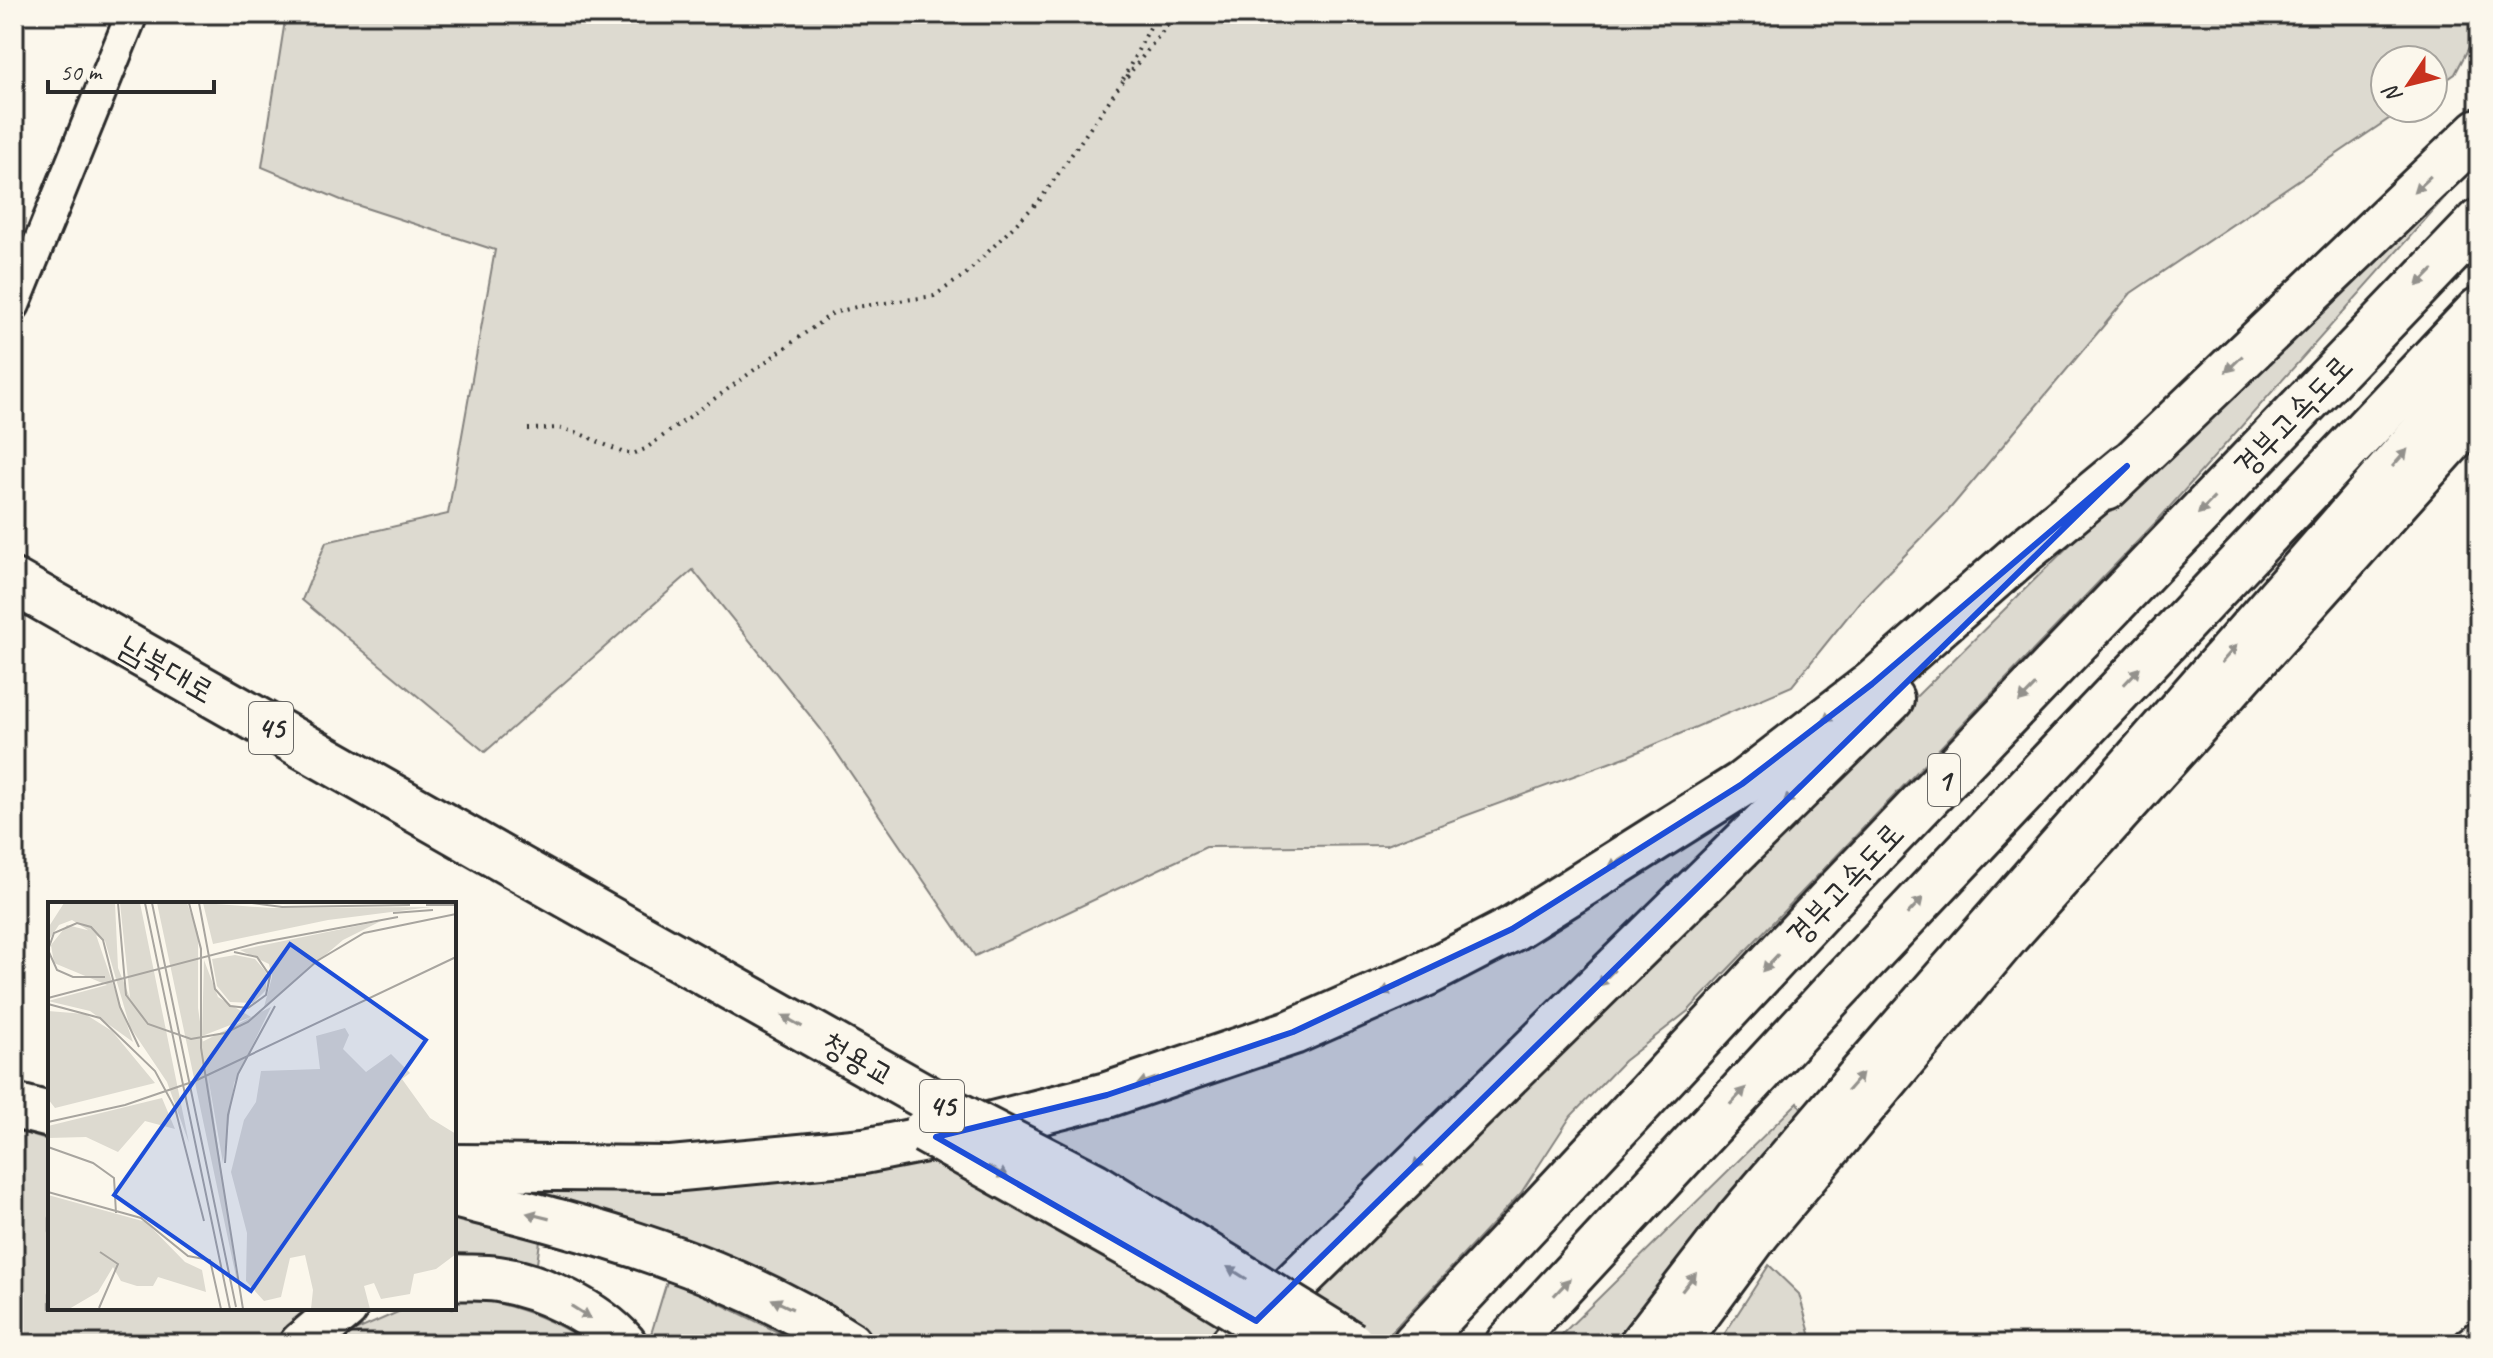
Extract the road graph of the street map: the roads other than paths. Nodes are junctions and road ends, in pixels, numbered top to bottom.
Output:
1 (132, 14) edge
2 (2479, 131) edge
3 (2479, 222) edge
4 (14, 305) edge
5 (2479, 310) edge
6 (2479, 368) edge
7 (2479, 420) edge
8 (2127, 466) junction
9 (14, 582) edge
10 (14, 613) edge
11 (523, 885) junction
12 (14, 1106) edge
13 (48, 1114) edge
14 (456, 1167) edge
15 (456, 1196) edge
16 (456, 1277) edge
17 (343, 1310) edge
18 (2479, 1336) edge
19 (302, 1344) edge
20 (624, 1344) edge
21 (849, 1344) edge
22 (1233, 1344) edge
23 (1294, 1344) edge
24 (1351, 1344) edge
25 (1415, 1344) edge
26 (1508, 1344) edge
27 (1642, 1344) edge
28 (1684, 1344) edge
29 (2469, 1344) edge

1 - 4 street
2 -> 8 highway
3 -> 25 highway, 경부고속도로 / 1
26 -> 5 highway, 경부고속도로 / 1
27 -> 6 highway
7 - 28 street
8 -> 14 highway
8 -> 22 highway
9 - 11 highway, 남북대로 / 45
10 - 11 highway, 남북대로 / 45
11 -> 23 highway, 청용교 / 45, bridge
24 -> 11 highway, 청용교 / 45, bridge
12 - 13 highway
21 -> 15 highway
16 -> 20 highway
17 - 19 highway
18 - 29 street

